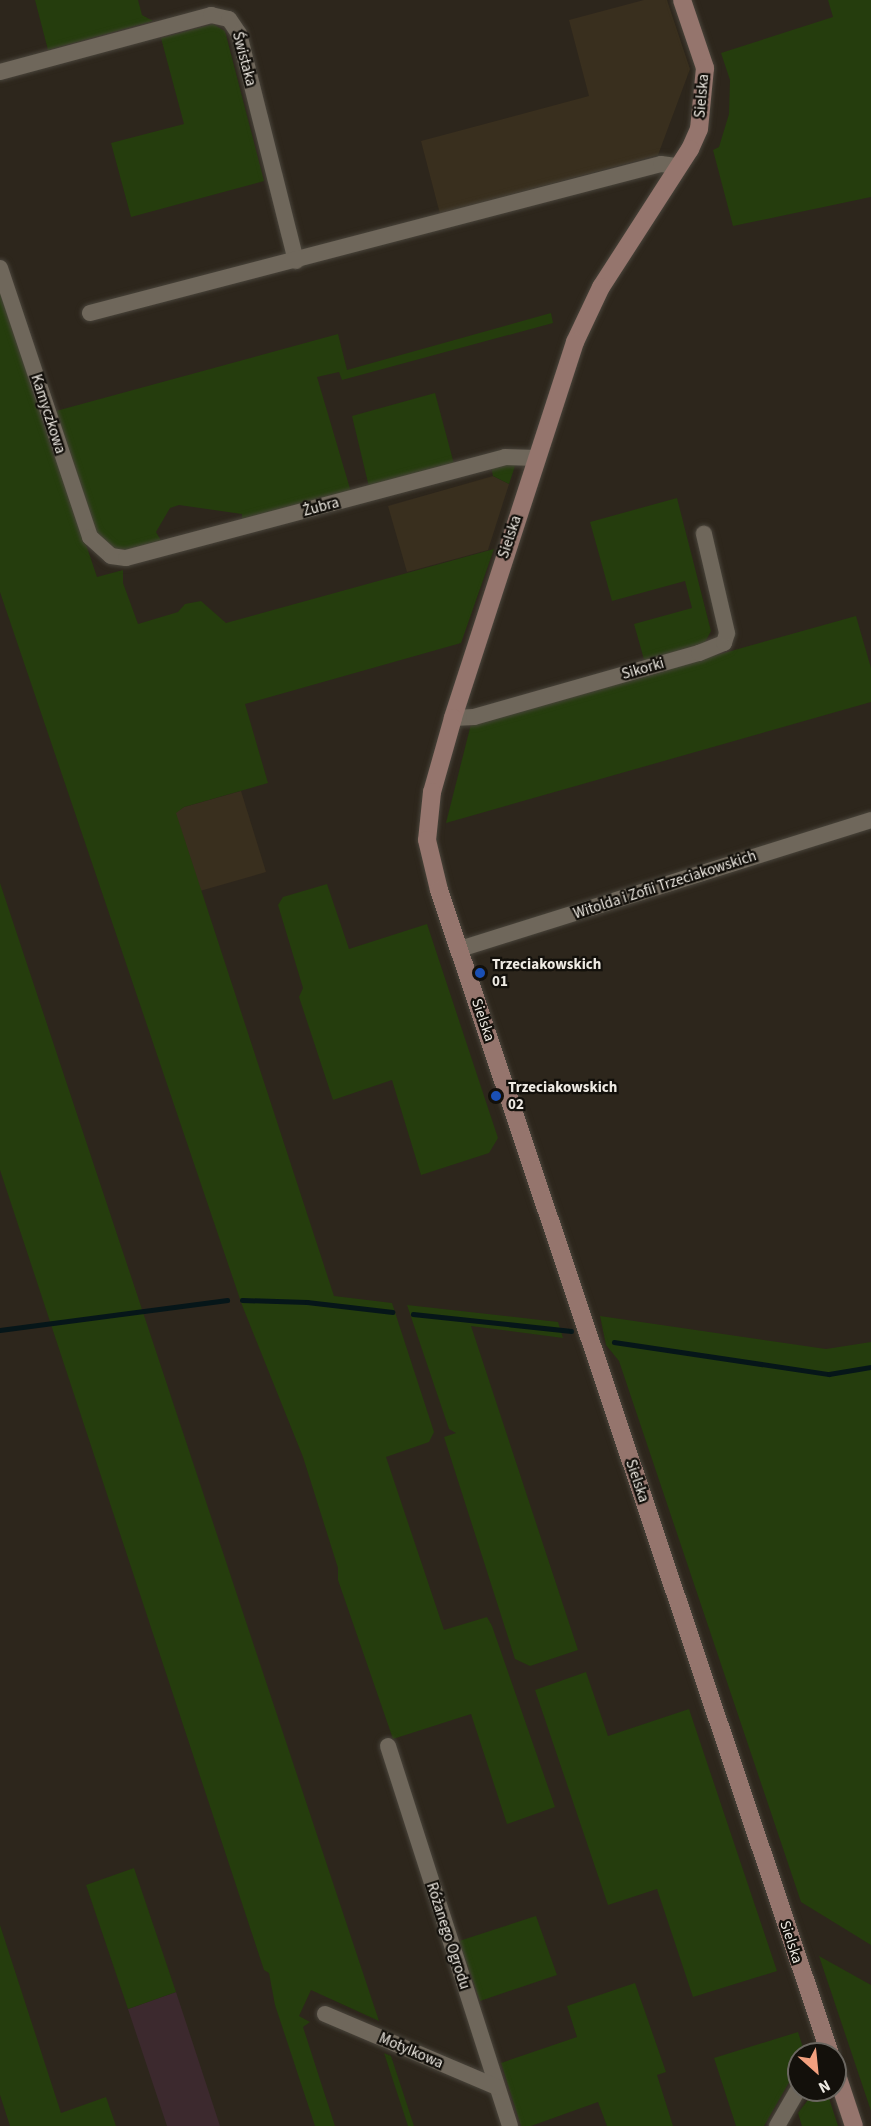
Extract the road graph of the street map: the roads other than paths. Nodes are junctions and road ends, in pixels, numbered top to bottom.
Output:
1 (682, 0) edge
2 (0, 72) edge
3 (678, 166) junction
4 (296, 261) junction
5 (0, 268) edge
6 (90, 313) dead end
7 (536, 458) junction
8 (704, 534) dead end
9 (107, 554) joint
10 (453, 718) junction
11 (871, 820) edge
12 (460, 949) junction
13 (388, 1746) dead end
14 (325, 2014) dead end
15 (826, 2042) edge
16 (497, 2087) junction
17 (791, 2102) edge
18 (846, 2102) edge
19 (510, 2126) edge
20 (777, 2126) edge
21 (854, 2126) edge

1 - 3 street, Sielska
2 - 4 street, Świstaka
3 - 4 street
3 - 7 street, Sielska
4 - 6 street
5 - 9 street, Kamyczkowa
7 - 9 street, Żubra
7 - 10 street, Sielska
8 - 10 street, Sikorki
10 - 12 street, Sielska
11 - 12 street, Witolda i Zofii Trzeciakowskich
12 - 15 street, Sielska
13 - 16 street, Różanego Ogrodu
14 - 16 street, Motylkowa
16 - 19 street, Różanego Ogrodu
17 - 20 street
18 - 21 street

